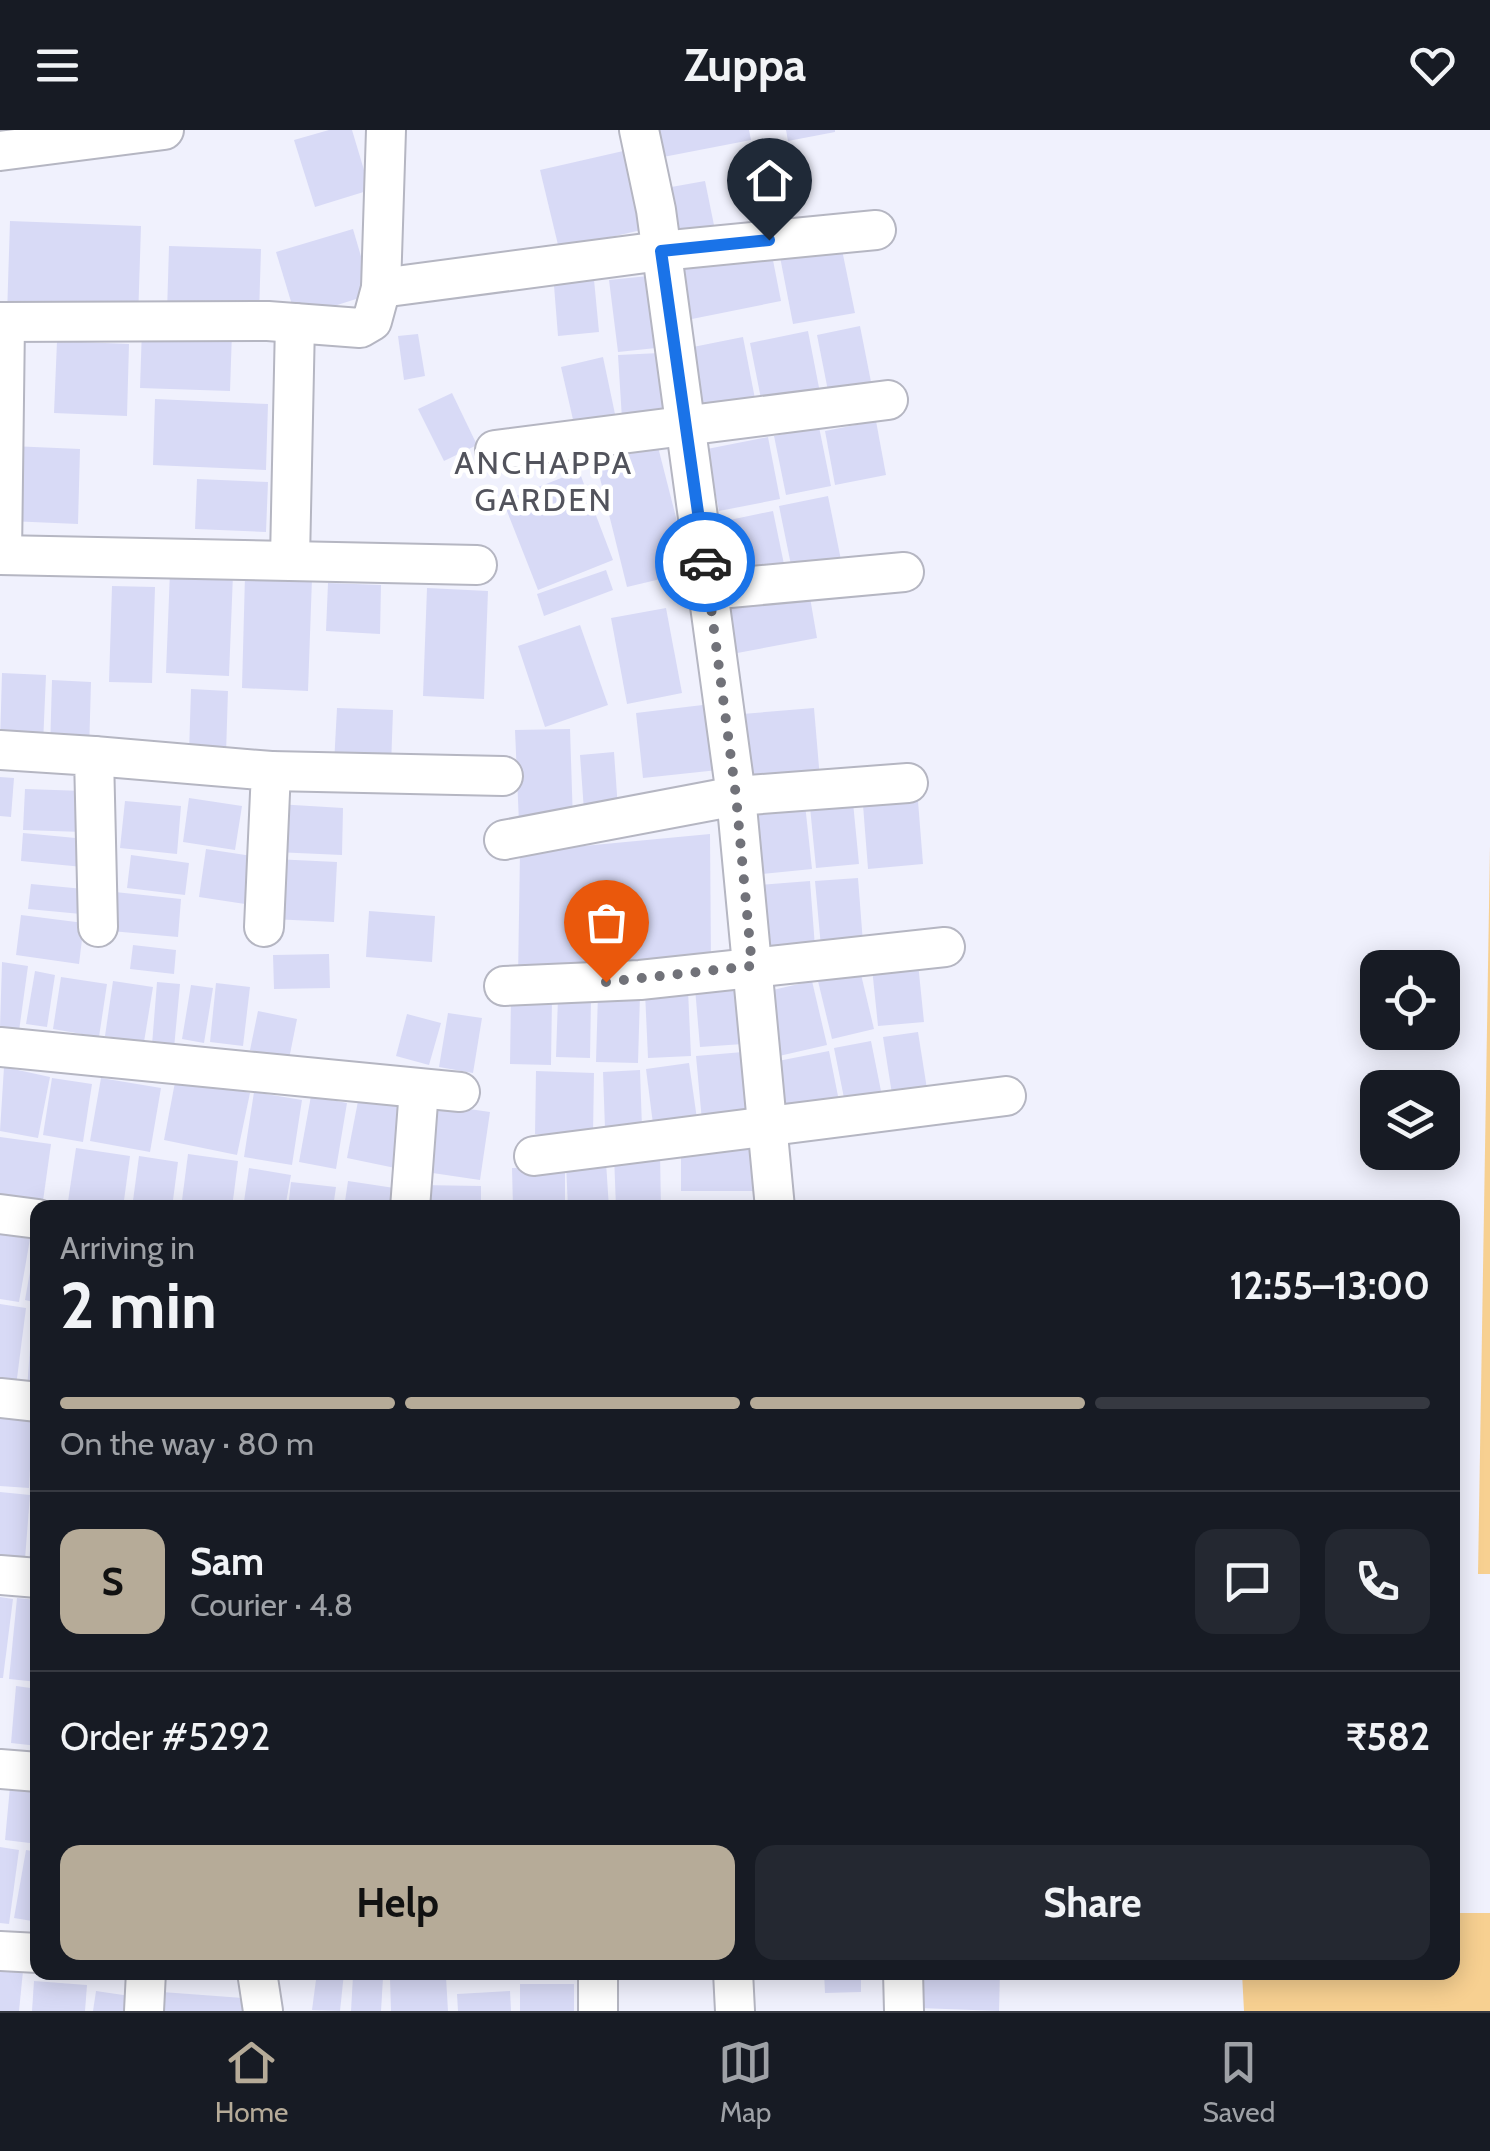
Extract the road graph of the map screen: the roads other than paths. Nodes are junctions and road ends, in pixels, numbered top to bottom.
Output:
1 (164, 130) edge
2 (386, 130) edge
3 (639, 130) edge
4 (0, 151) edge
5 (876, 230) dead end
6 (661, 251) junction
7 (381, 288) junction
8 (2, 322) edge
9 (295, 323) junction
10 (888, 400) dead end
11 (686, 423) junction
12 (495, 450) dead end
13 (1, 555) edge
14 (290, 560) junction
15 (477, 565) dead end
16 (904, 572) dead end
17 (708, 590) junction
18 (0, 750) edge
19 (94, 756) junction
20 (270, 771) junction
21 (503, 776) dead end
22 (908, 784) dead end
23 (736, 796) junction
24 (504, 840) dead end
25 (98, 926) dead end
26 (264, 927) dead end
27 (946, 947) dead end
28 (752, 966) junction
29 (504, 986) dead end
30 (0, 1047) edge
31 (418, 1089) junction
32 (460, 1092) dead end
33 (1006, 1096) dead end
34 (767, 1128) junction
35 (534, 1156) dead end
36 (411, 1200) edge
37 (774, 1200) edge
38 (0, 1214) edge
39 (30, 1218) edge
40 (0, 1398) edge
41 (30, 1401) edge
42 (0, 1575) edge
43 (30, 1577) edge
44 (0, 1769) edge
45 (30, 1771) edge
46 (0, 1951) edge
47 (30, 1953) edge
48 (146, 1980) edge
49 (259, 1980) edge
50 (598, 1980) edge
51 (733, 1980) edge
52 (903, 1980) edge
53 (144, 2011) edge
54 (263, 2011) edge
55 (598, 2011) edge
56 (735, 2011) edge
57 (904, 2011) edge

1 - 4 street
2 - 7 street
3 - 6 street
5 - 6 street
6 - 7 street
6 - 11 street
7 - 9 street
8 - 9 street
8 - 13 street
9 - 14 street
10 - 11 street
11 - 12 street
11 - 17 street
13 - 14 street
14 - 15 street
16 - 17 street
17 - 23 street
18 - 19 street
19 - 20 street
19 - 25 street
20 - 21 street
20 - 26 street
22 - 23 street
23 - 24 street
23 - 28 street
27 - 28 street
28 - 29 street
28 - 34 street
30 - 31 street
31 - 32 street
31 - 36 street
33 - 34 street
34 - 35 street
34 - 37 street
38 - 39 street
40 - 41 street
42 - 43 street
44 - 45 street
46 - 47 street
48 - 53 street
49 - 54 street
50 - 55 street
51 - 56 street
52 - 57 street

